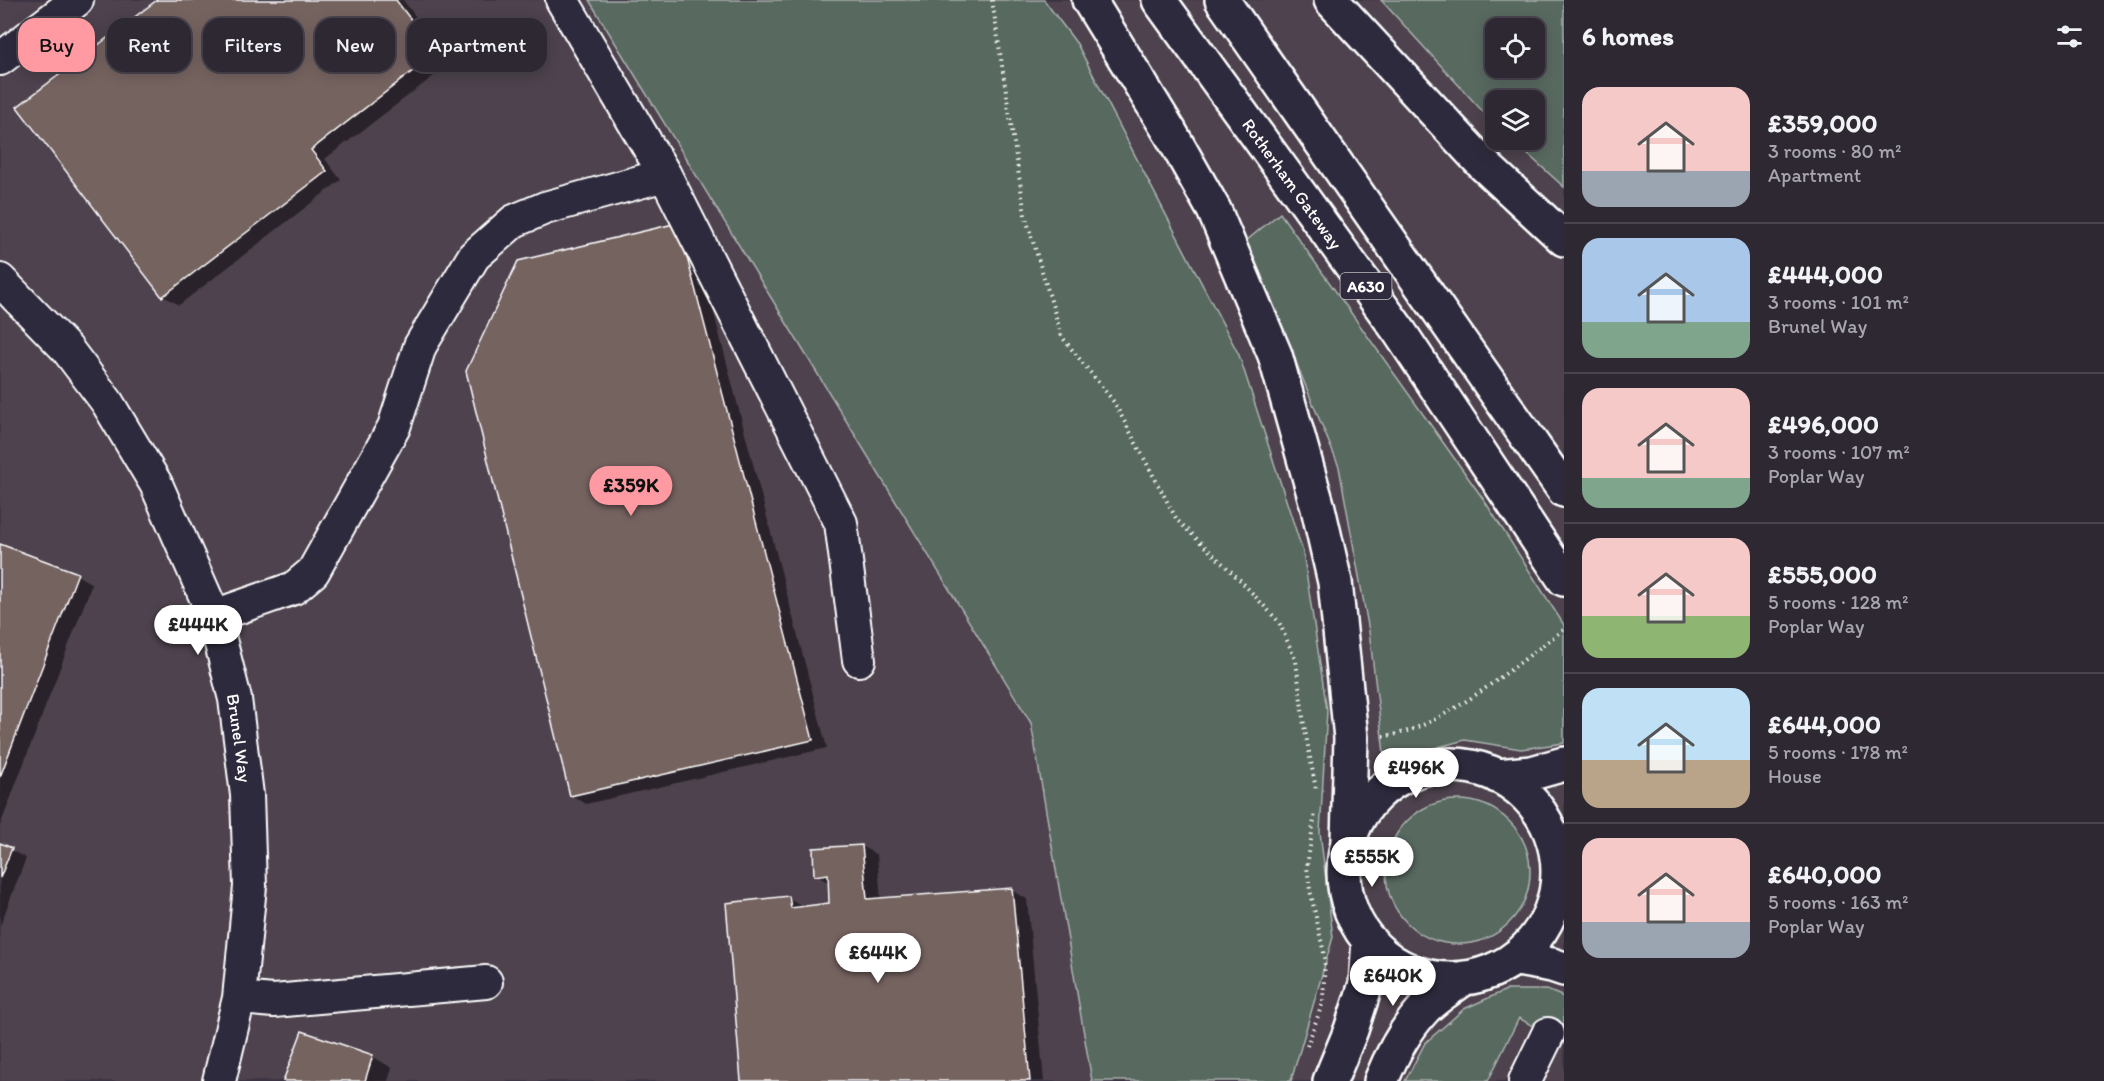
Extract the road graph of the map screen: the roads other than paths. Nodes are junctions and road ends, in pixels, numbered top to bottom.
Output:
1 (77, 0) edge
2 (562, 0) edge
3 (1089, 0) edge
4 (1159, 0) edge
5 (1222, 0) edge
6 (1331, 0) edge
7 (0, 59) edge
8 (665, 175) junction
9 (1564, 239) edge
10 (0, 280) edge
11 (1564, 490) edge
12 (1564, 579) edge
13 (214, 616) junction
14 (860, 660) dead end
15 (1564, 764) edge
16 (1497, 776) junction
17 (1348, 841) junction
18 (1561, 853) edge
19 (1369, 940) junction
20 (1518, 959) junction
21 (1564, 969) edge
22 (1464, 978) junction
23 (486, 982) dead end
24 (239, 998) junction
25 (1548, 1035) dead end
26 (219, 1081) edge
27 (1330, 1081) edge
28 (1381, 1081) edge
29 (1526, 1081) edge

1 - 7 street
2 - 8 street
3 - 17 main road
4 - 12 main road, Rotherham Gateway / A630
5 - 11 main road, A630
6 - 9 main road
8 - 13 street
8 - 14 street
10 - 13 street, Brunel Way
13 - 24 street, Brunel Way
15 - 16 main road
16 - 17 main road
16 - 18 main road
17 - 19 main road
18 - 20 main road
19 - 22 main road
19 - 27 main road
20 - 21 main road
20 - 22 main road
22 - 28 main road
23 - 24 street
24 - 26 street, Brunel Way
25 - 29 street

